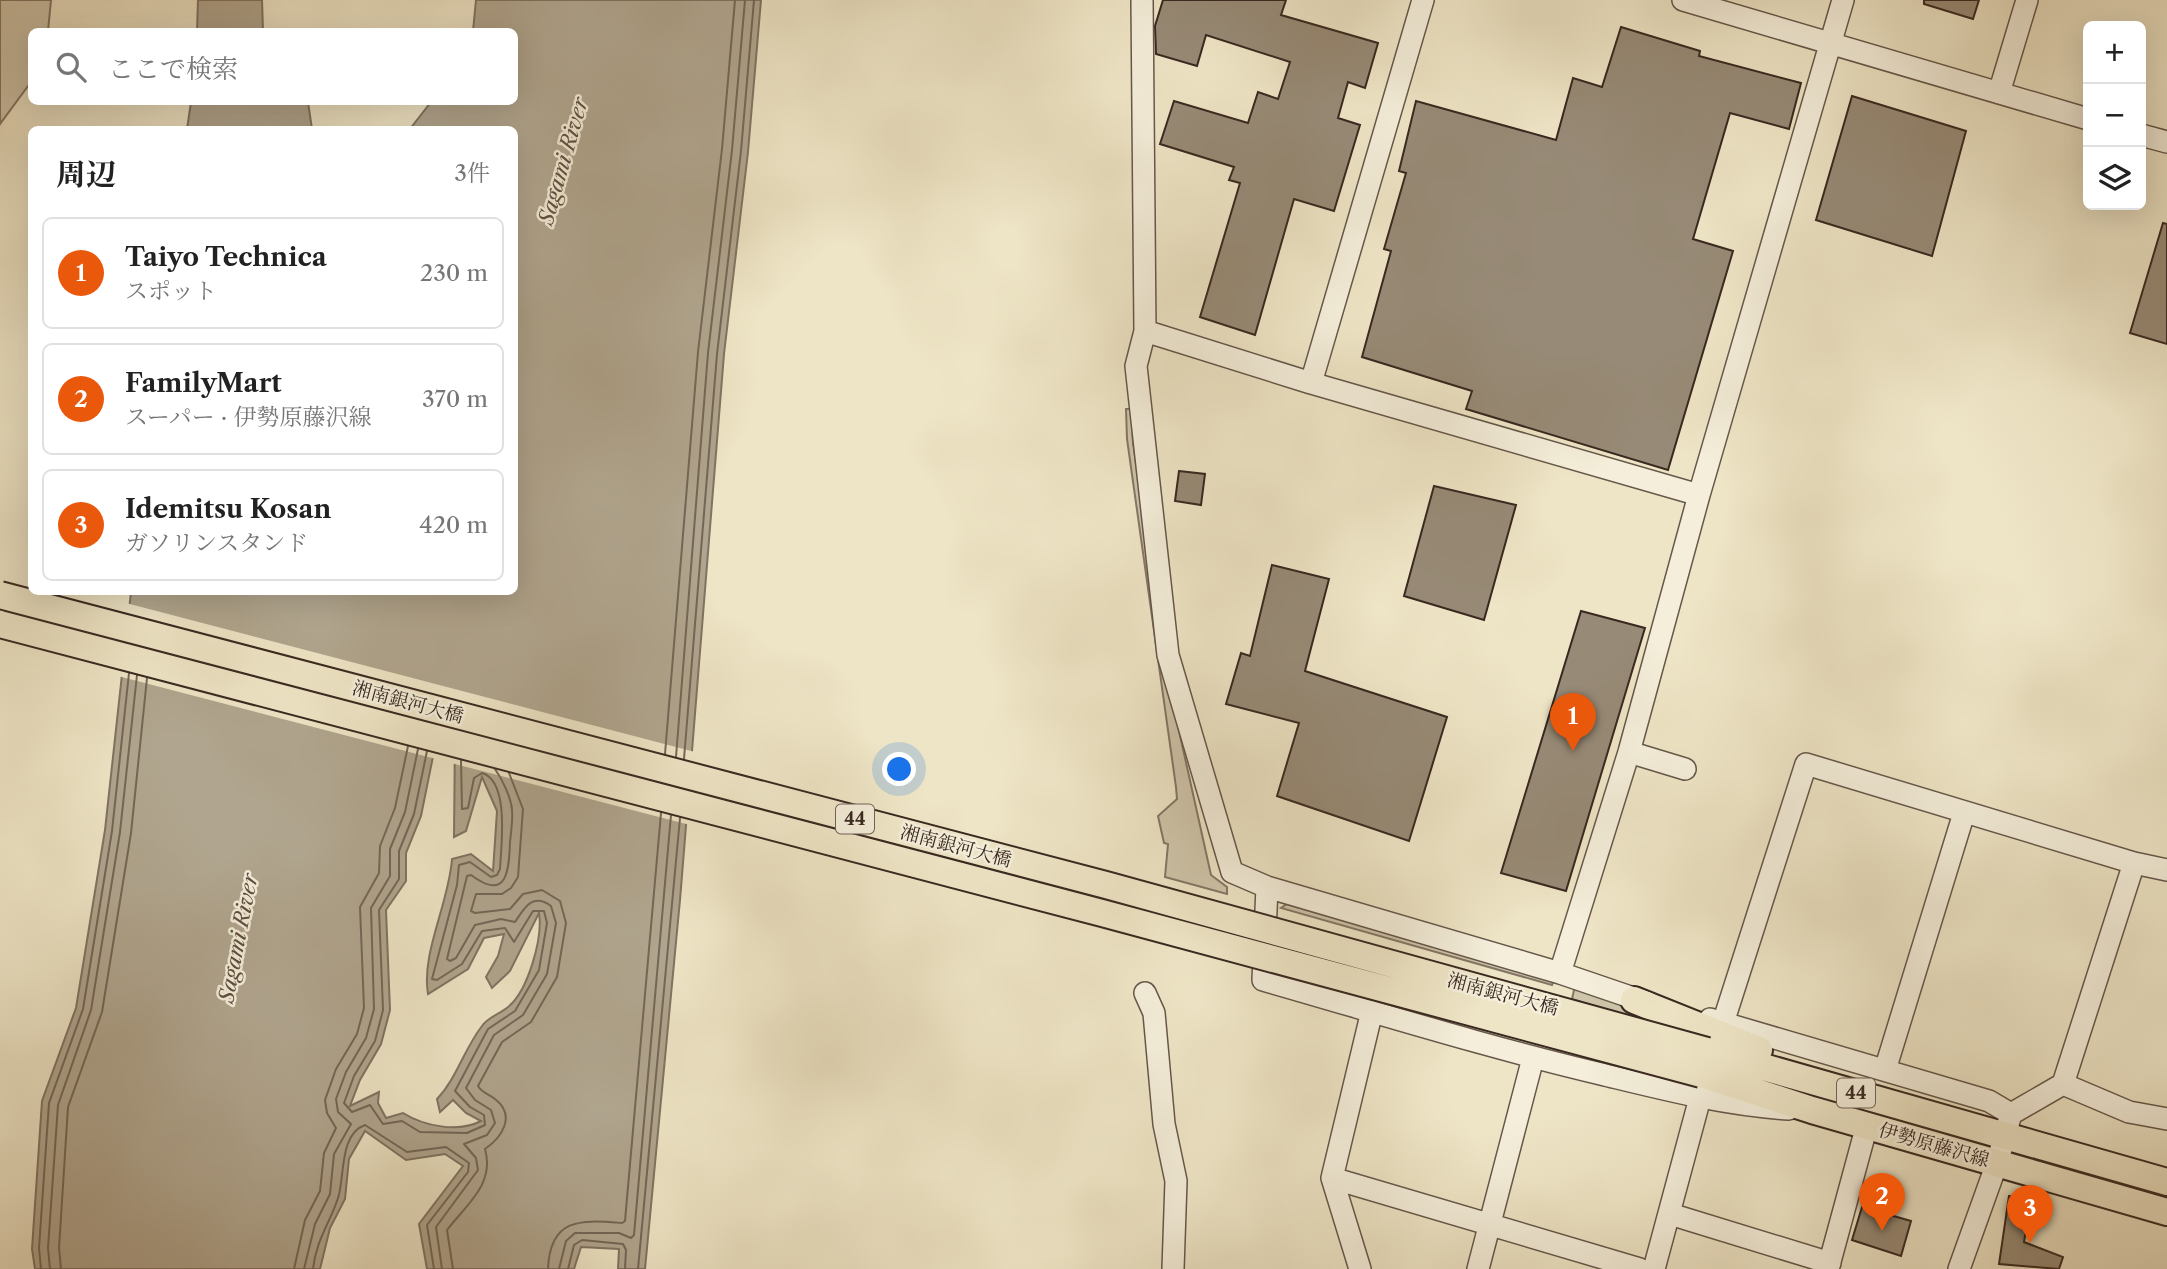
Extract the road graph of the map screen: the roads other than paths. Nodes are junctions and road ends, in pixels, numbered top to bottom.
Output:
1 (1142, 0) edge
2 (1423, 0) edge
3 (1683, 0) edge
4 (1843, 0) edge
5 (2027, 0) edge
6 (1831, 44) junction
7 (1999, 93) junction
8 (2083, 118) edge
9 (2146, 136) edge
10 (2167, 142) edge
11 (1144, 331) junction
12 (1311, 383) junction
13 (1699, 495) junction
14 (0, 595) edge
15 (0, 624) edge
16 (1629, 752) junction
17 (1685, 769) dead end
18 (1964, 813) junction
19 (2134, 863) junction
20 (2167, 870) edge
21 (1267, 887) junction
22 (1560, 973) junction
23 (1145, 993) dead end
24 (1634, 1000) junction
25 (1372, 1011) junction
26 (1723, 1023) junction
27 (1533, 1058) junction
28 (1885, 1070) junction
29 (1783, 1072) junction
30 (1703, 1075) junction
31 (2063, 1084) junction
32 (2167, 1119) edge
33 (1867, 1125) junction
34 (2008, 1125) junction
35 (1997, 1163) junction
36 (1332, 1178) junction
37 (2167, 1182) edge
38 (2167, 1212) edge
39 (1670, 1214) junction
40 (1490, 1225) junction
41 (1829, 1266) edge
42 (1173, 1269) edge
43 (1360, 1269) edge
44 (1478, 1269) edge
45 (1640, 1269) edge
46 (1654, 1269) edge
47 (1959, 1269) edge

1 - 11 street
2 - 12 street
3 - 6 street
4 - 6 street
5 - 7 street
6 - 7 street
6 - 13 street
7 - 8 street
9 - 10 street
11 - 12 street
11 - 21 street
12 - 13 street
13 - 16 street
14 - 30 main road, 湘南銀河大橋 / 44, bridge
15 - 30 main road, 湘南銀河大橋 / 44, bridge
16 - 17 street
16 - 22 street
18 - 19 street
18 - 26 street
18 - 28 street
19 - 20 street
19 - 31 street
21 - 22 street
21 - 25 street
22 - 24 street
23 - 42 street
24 - 26 street
24 - 29 main road
25 - 27 street
25 - 36 street
26 - 28 street
27 - 30 street
27 - 40 street
28 - 34 street
29 - 30 main road, 伊勢原藤沢線 / 44
29 - 34 main road, 伊勢原藤沢線 / 44
30 - 33 main road, 伊勢原藤沢線 / 44
30 - 39 street
31 - 32 street
31 - 34 street
33 - 35 main road, 伊勢原藤沢線 / 44
33 - 41 street
34 - 35 street
34 - 37 main road, 伊勢原藤沢線 / 44
35 - 38 main road, 伊勢原藤沢線 / 44
35 - 47 street
36 - 40 street
36 - 43 street
39 - 41 street
39 - 46 street
40 - 44 street
40 - 45 street

